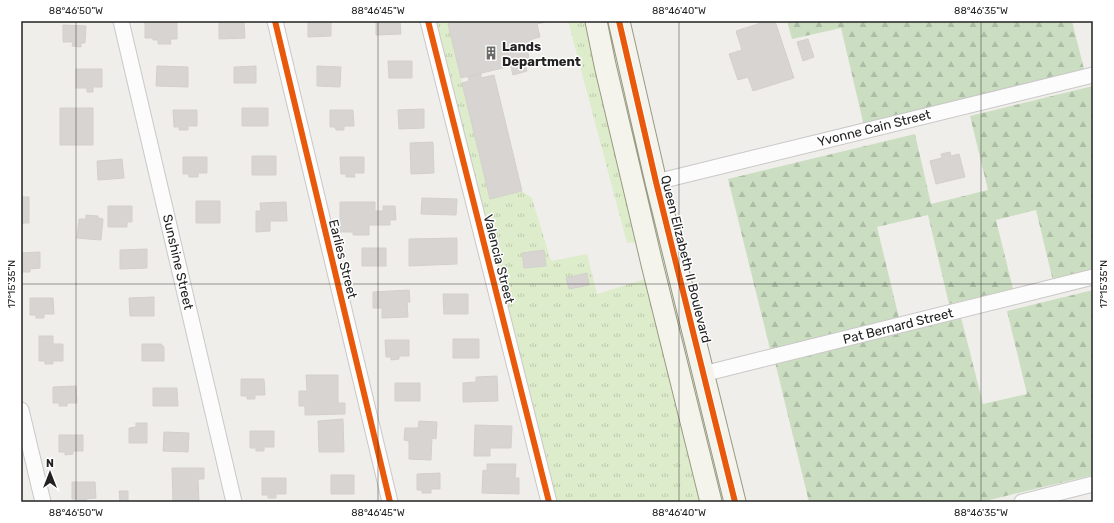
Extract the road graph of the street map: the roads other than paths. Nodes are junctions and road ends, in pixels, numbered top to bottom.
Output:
1 (121, 21) edge
2 (275, 21) edge
3 (428, 21) edge
4 (596, 21) edge
5 (619, 21) edge
6 (628, 60) junction
7 (605, 65) junction
8 (1093, 74) edge
9 (656, 182) junction
10 (675, 260) junction
11 (652, 264) junction
12 (1093, 278) edge
13 (703, 374) junction
14 (21, 410) edge
15 (1093, 484) edge
16 (43, 502) edge
17 (234, 502) edge
18 (390, 502) edge
19 (549, 502) edge
20 (711, 502) edge
21 (735, 502) edge
22 (1022, 502) edge

1 - 17 street, Sunshine Street
2 - 18 street, Earlies Street
3 - 19 street, Valencia Street
4 - 7 street
5 - 6 street, Queen Elizabeth II Boulevard
6 - 7 street
6 - 9 street, Queen Elizabeth II Boulevard
7 - 11 street
8 - 9 street, Yvonne Cain Street
9 - 10 street, Queen Elizabeth II Boulevard
10 - 11 street
10 - 13 street, Queen Elizabeth II Boulevard
11 - 20 street
12 - 13 street, Pat Bernard Street
13 - 21 street, Queen Elizabeth II Boulevard
14 - 16 street
15 - 22 street

